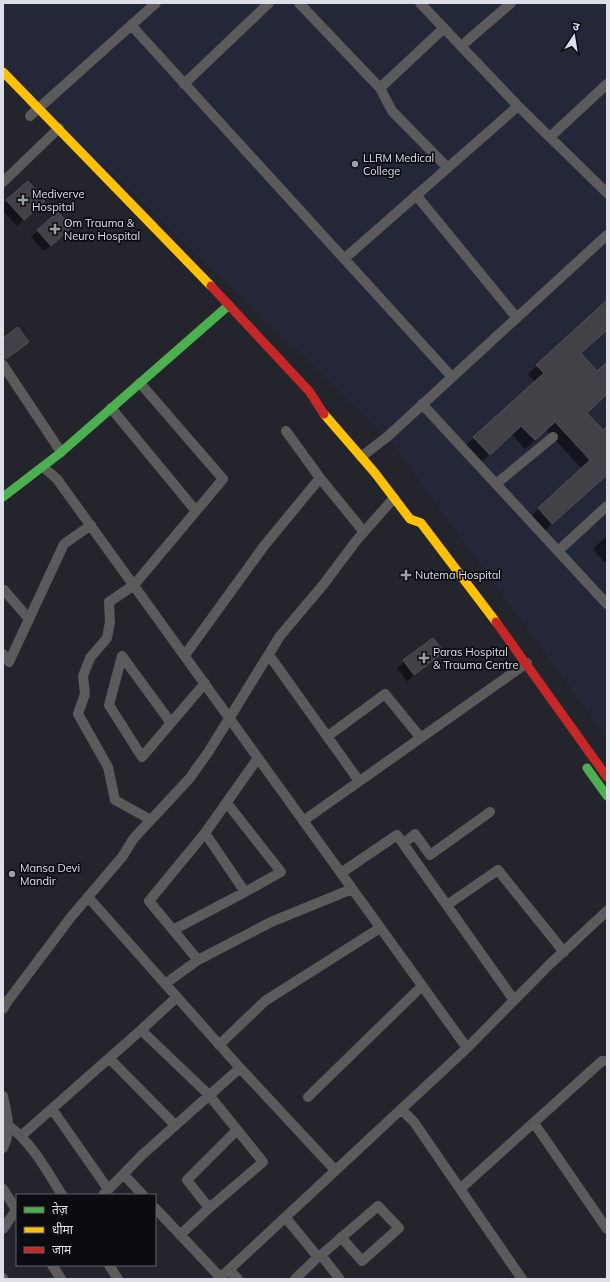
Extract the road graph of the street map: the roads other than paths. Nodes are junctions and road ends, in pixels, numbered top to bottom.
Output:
1 (156, 3) edge
2 (269, 3) edge
3 (299, 3) edge
4 (420, 3) edge
5 (511, 3) edge
6 (130, 25) junction
7 (444, 28) junction
8 (467, 41) dead end
9 (3, 72) edge
10 (184, 84) junction
11 (607, 84) edge
12 (380, 88) junction
13 (518, 106) junction
14 (38, 107) junction
15 (30, 116) dead end
16 (59, 128) junction
17 (550, 137) junction
18 (448, 168) junction
19 (3, 182) edge
20 (607, 193) edge
21 (416, 195) junction
22 (607, 235) edge
23 (344, 259) junction
24 (229, 305) junction
25 (516, 317) junction
26 (3, 365) edge
27 (452, 377) junction
28 (140, 383) junction
29 (307, 404) dead end
30 (422, 404) junction
31 (111, 408) junction
32 (318, 408) junction
33 (286, 431) dead end
34 (553, 437) dead end
35 (61, 452) junction
36 (361, 457) junction
37 (42, 467) junction
38 (320, 478) junction
39 (496, 484) junction
40 (3, 497) edge
41 (394, 498) junction
42 (607, 506) edge
43 (196, 511) junction
44 (410, 519) junction
45 (90, 525) junction
46 (411, 530) dead end
47 (364, 532) junction
48 (558, 551) junction
49 (134, 585) junction
50 (3, 591) edge
51 (607, 604) edge
52 (29, 619) junction
53 (3, 654) edge
54 (269, 654) junction
55 (184, 655) junction
56 (526, 663) junction
57 (204, 683) junction
58 (230, 718) junction
59 (171, 723) junction
60 (328, 736) junction
61 (420, 737) junction
62 (258, 758) junction
63 (581, 760) dead end
64 (607, 777) edge
65 (359, 780) junction
66 (607, 796) edge
67 (227, 803) junction
68 (490, 812) dead end
69 (151, 820) junction
70 (303, 821) junction
71 (205, 833) junction
72 (404, 844) junction
73 (341, 873) junction
74 (352, 889) junction
75 (245, 892) junction
76 (88, 897) junction
77 (447, 905) junction
78 (607, 911) edge
79 (380, 928) junction
80 (173, 930) junction
81 (564, 952) junction
82 (198, 960) junction
83 (165, 984) junction
84 (422, 986) junction
85 (176, 997) junction
86 (514, 1000) junction
87 (3, 1009) edge
88 (141, 1030) junction
89 (219, 1045) junction
90 (467, 1048) junction
91 (109, 1058) junction
92 (607, 1061) edge
93 (240, 1068) junction
94 (209, 1095) junction
95 (3, 1096) edge
96 (308, 1097) dead end
97 (52, 1109) junction
98 (401, 1109) junction
99 (534, 1123) junction
100 (175, 1125) junction
101 (9, 1126) junction
102 (237, 1130) junction
103 (21, 1136) junction
104 (3, 1148) edge
105 (336, 1170) junction
106 (123, 1174) junction
107 (3, 1189) edge
108 (460, 1189) junction
109 (105, 1192) edge
110 (61, 1194) edge
111 (141, 1194) edge
112 (16, 1208) edge
113 (209, 1208) junction
114 (156, 1209) edge
115 (16, 1211) edge
116 (285, 1217) junction
117 (3, 1229) edge
118 (607, 1229) edge
119 (180, 1235) junction
120 (341, 1237) junction
121 (320, 1256) junction
122 (53, 1266) edge
123 (109, 1266) edge
124 (229, 1270) junction
125 (220, 1278) edge
126 (61, 1279) edge
127 (118, 1279) edge
128 (238, 1279) edge
129 (295, 1279) edge
130 (338, 1279) edge
131 (522, 1279) edge

1 - 6 street
2 - 10 street
3 - 12 street
4 - 7 street
5 - 8 street
6 - 10 street
6 - 14 street
7 - 12 street
7 - 13 street
9 - 14 main road
10 - 23 street
11 - 17 street
12 - 18 street
13 - 17 street
13 - 18 street
14 - 15 street
14 - 16 main road
16 - 19 street
16 - 24 main road
17 - 20 street
18 - 21 street
21 - 23 street
21 - 25 street
22 - 25 street
23 - 27 street
24 - 28 main road
24 - 32 main road
25 - 27 street
26 - 35 street
27 - 30 street
28 - 31 main road
28 - 43 street
29 - 32 main road
30 - 36 street
30 - 39 street
31 - 35 main road
31 - 43 street
32 - 36 main road
33 - 38 street
34 - 39 street
35 - 37 main road
36 - 41 main road
37 - 40 main road
37 - 45 street
38 - 47 street
38 - 55 street
39 - 48 street
41 - 44 main road
41 - 47 street
42 - 48 street
43 - 49 street
44 - 46 main road
44 - 56 main road
45 - 49 street
45 - 52 street
47 - 54 street
48 - 51 street
49 - 55 street
49 - 69 street
50 - 52 street
52 - 53 street
54 - 58 street
54 - 60 street
55 - 57 street
56 - 61 street
56 - 64 main road
57 - 58 street
57 - 59 street
58 - 62 street
58 - 69 street
59 - 59 street
60 - 61 street
60 - 65 street
61 - 65 street
62 - 67 street
62 - 70 street
63 - 66 main road
65 - 70 street
67 - 71 street
67 - 75 street
68 - 72 street
69 - 76 street
70 - 73 street
71 - 75 street
71 - 80 street
72 - 73 street
72 - 77 street
73 - 74 street
74 - 79 street
74 - 82 street
75 - 80 street
76 - 83 street
76 - 87 street
77 - 81 street
77 - 86 street
78 - 81 street
79 - 84 street
79 - 89 street
80 - 82 street
81 - 86 street
82 - 83 street
83 - 85 street
84 - 90 street
84 - 96 street
85 - 88 street
85 - 89 street
86 - 90 street
88 - 91 street
88 - 94 street
89 - 93 street
90 - 98 street
91 - 97 street
91 - 100 street
92 - 99 street
93 - 94 street
93 - 105 street
94 - 100 street
94 - 102 street
95 - 101 street
97 - 103 street
97 - 109 street
98 - 105 street
98 - 108 street
99 - 108 street
99 - 118 street
100 - 106 street
101 - 103 street
101 - 104 street
102 - 113 street
102 - 113 street
103 - 110 street
105 - 116 street
106 - 109 street
106 - 111 street
107 - 112 street
108 - 131 street
113 - 119 street
114 - 119 street
115 - 117 street
116 - 121 street
116 - 124 street
119 - 125 street
120 - 120 street
120 - 121 street
121 - 129 street
121 - 130 street
122 - 126 street
123 - 127 street
124 - 125 street
124 - 128 street

